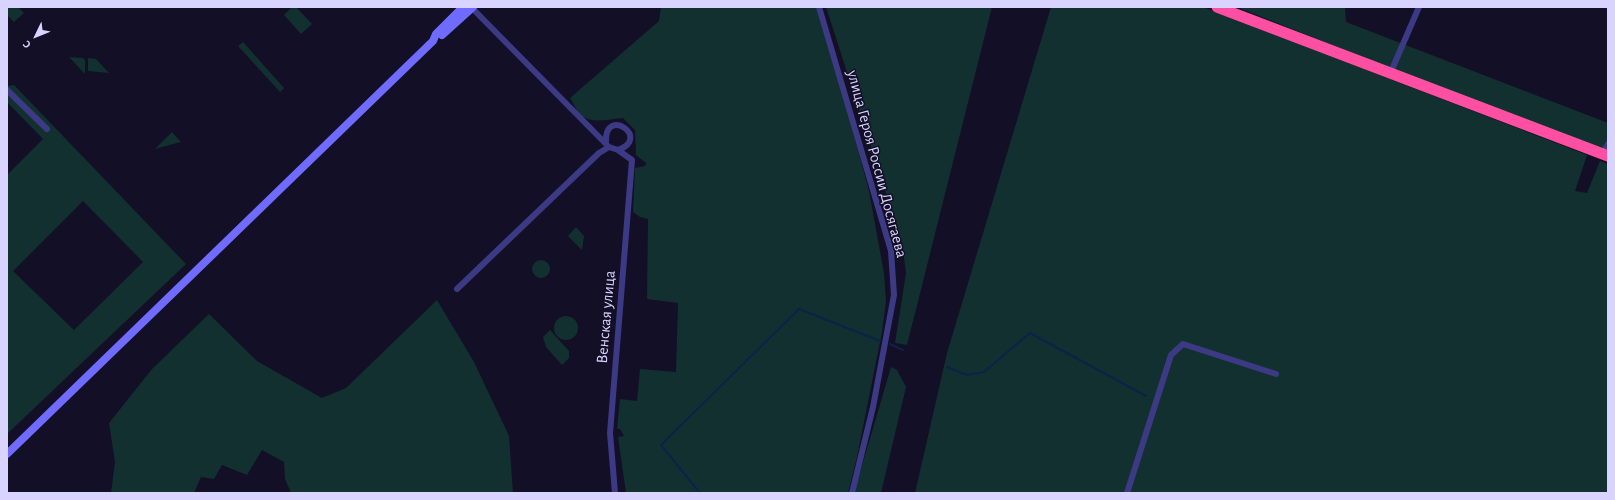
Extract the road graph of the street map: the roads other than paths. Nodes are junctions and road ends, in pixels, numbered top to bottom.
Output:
1 (463, 7) edge
2 (472, 7) edge
3 (819, 7) edge
4 (1217, 7) edge
5 (1419, 7) edge
6 (433, 40) junction
7 (1390, 74) junction
8 (7, 90) edge
9 (47, 130) dead end
10 (607, 144) junction
11 (1608, 144) edge
12 (618, 150) junction
13 (1605, 155) edge
14 (457, 289) dead end
15 (1276, 374) dead end
16 (7, 454) edge
17 (615, 493) edge
18 (852, 493) edge
19 (1127, 493) edge

1 - 6 street
2 - 6 street
2 - 10 street
3 - 18 street, улица Героя России Досягаева
4 - 7 highway
5 - 7 street
6 - 16 street
7 - 13 highway
8 - 9 street
10 - 12 street
10 - 12 street
10 - 14 street
11 - 13 street
12 - 17 street, Венская улица
15 - 19 street

